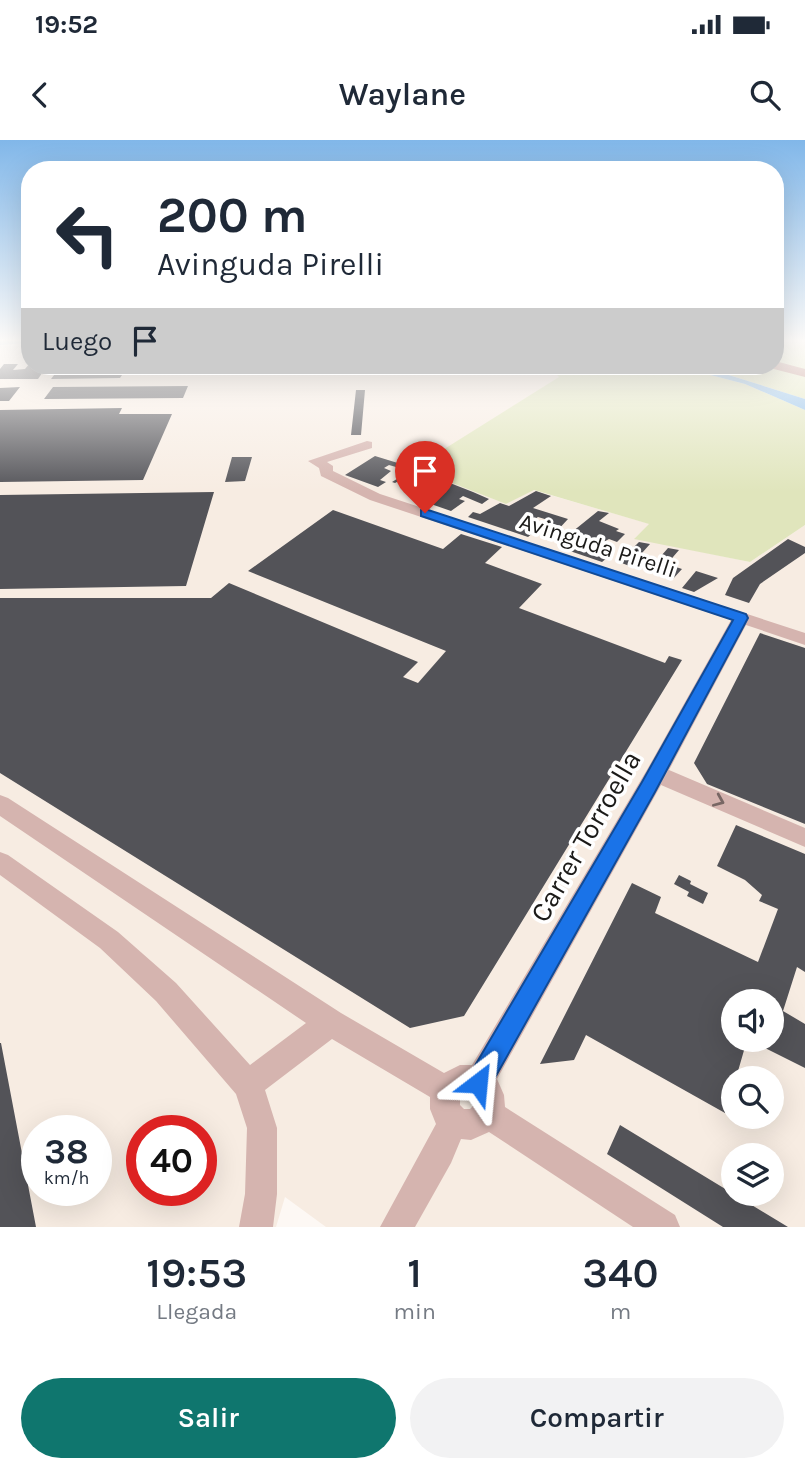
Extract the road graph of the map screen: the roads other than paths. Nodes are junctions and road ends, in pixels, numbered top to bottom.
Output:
1 (367, 445) dead end
2 (741, 618) junction
3 (805, 639) edge
4 (656, 774) junction
5 (0, 804) edge
6 (805, 838) edge
7 (0, 862) edge
8 (331, 1023) junction
9 (478, 1083) junction
10 (248, 1085) junction
11 (450, 1105) junction
12 (487, 1113) junction
13 (257, 1227) edge
14 (397, 1227) edge
15 (663, 1227) edge

1 - 2 street, Avinguda Pirelli
2 - 3 street, Avinguda Pirelli
2 - 4 street, Carrer Torroella
4 -> 6 street
4 - 9 street, Carrer Torroella
5 - 8 street
7 - 10 street
8 - 10 street
8 - 11 street
9 - 11 street
9 - 12 street
10 - 13 street
11 - 12 street
11 - 14 street
12 - 15 street

